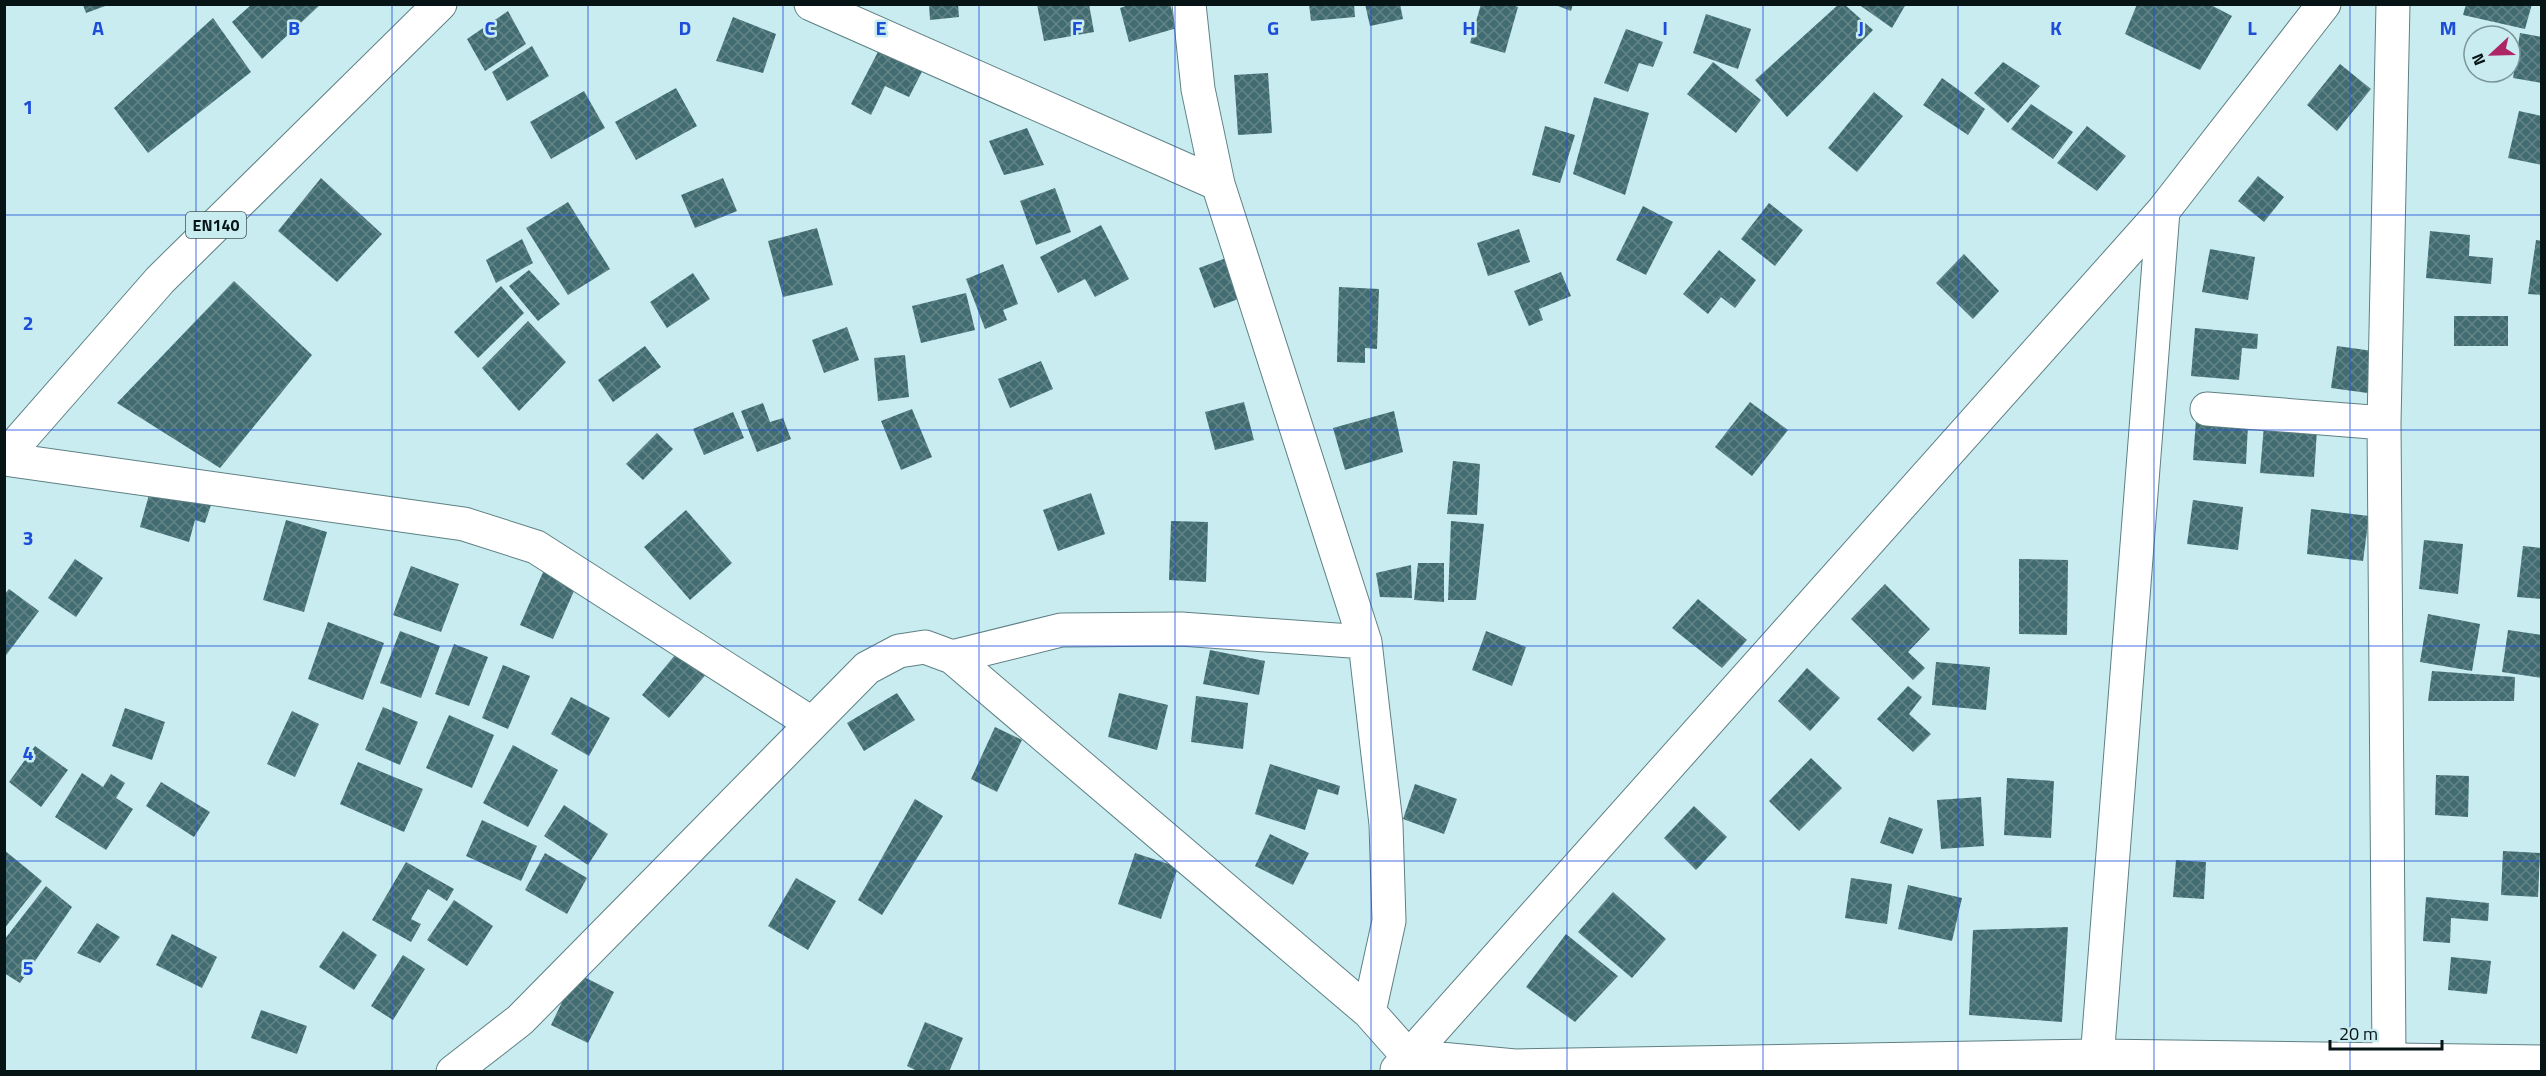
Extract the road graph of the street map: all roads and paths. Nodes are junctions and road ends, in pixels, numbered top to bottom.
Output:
1 (440, 4) edge
2 (811, 4) edge
3 (1189, 4) edge
4 (2393, 4) edge
5 (2319, 8) edge
6 (1218, 184) junction
7 (2163, 211) junction
8 (2206, 409) dead end
9 (2384, 423) junction
10 (4, 459) edge
11 (1365, 642) junction
12 (952, 657) junction
13 (811, 723) junction
14 (1369, 1012) junction
15 (2389, 1058) junction
16 (2541, 1062) edge
17 (1402, 1064) edge
18 (2097, 1064) edge
19 (453, 1071) edge

1 - 10 street, EN140
2 - 6 street
3 - 6 street
4 - 9 street
5 - 7 street
6 - 11 street
7 - 17 street
7 - 18 street
8 - 9 street
9 - 15 street
10 - 13 street
11 - 12 street
11 - 14 street
12 - 13 street
12 - 14 street
13 - 19 street
14 - 17 street
15 - 16 street
15 - 18 street
17 - 18 street

